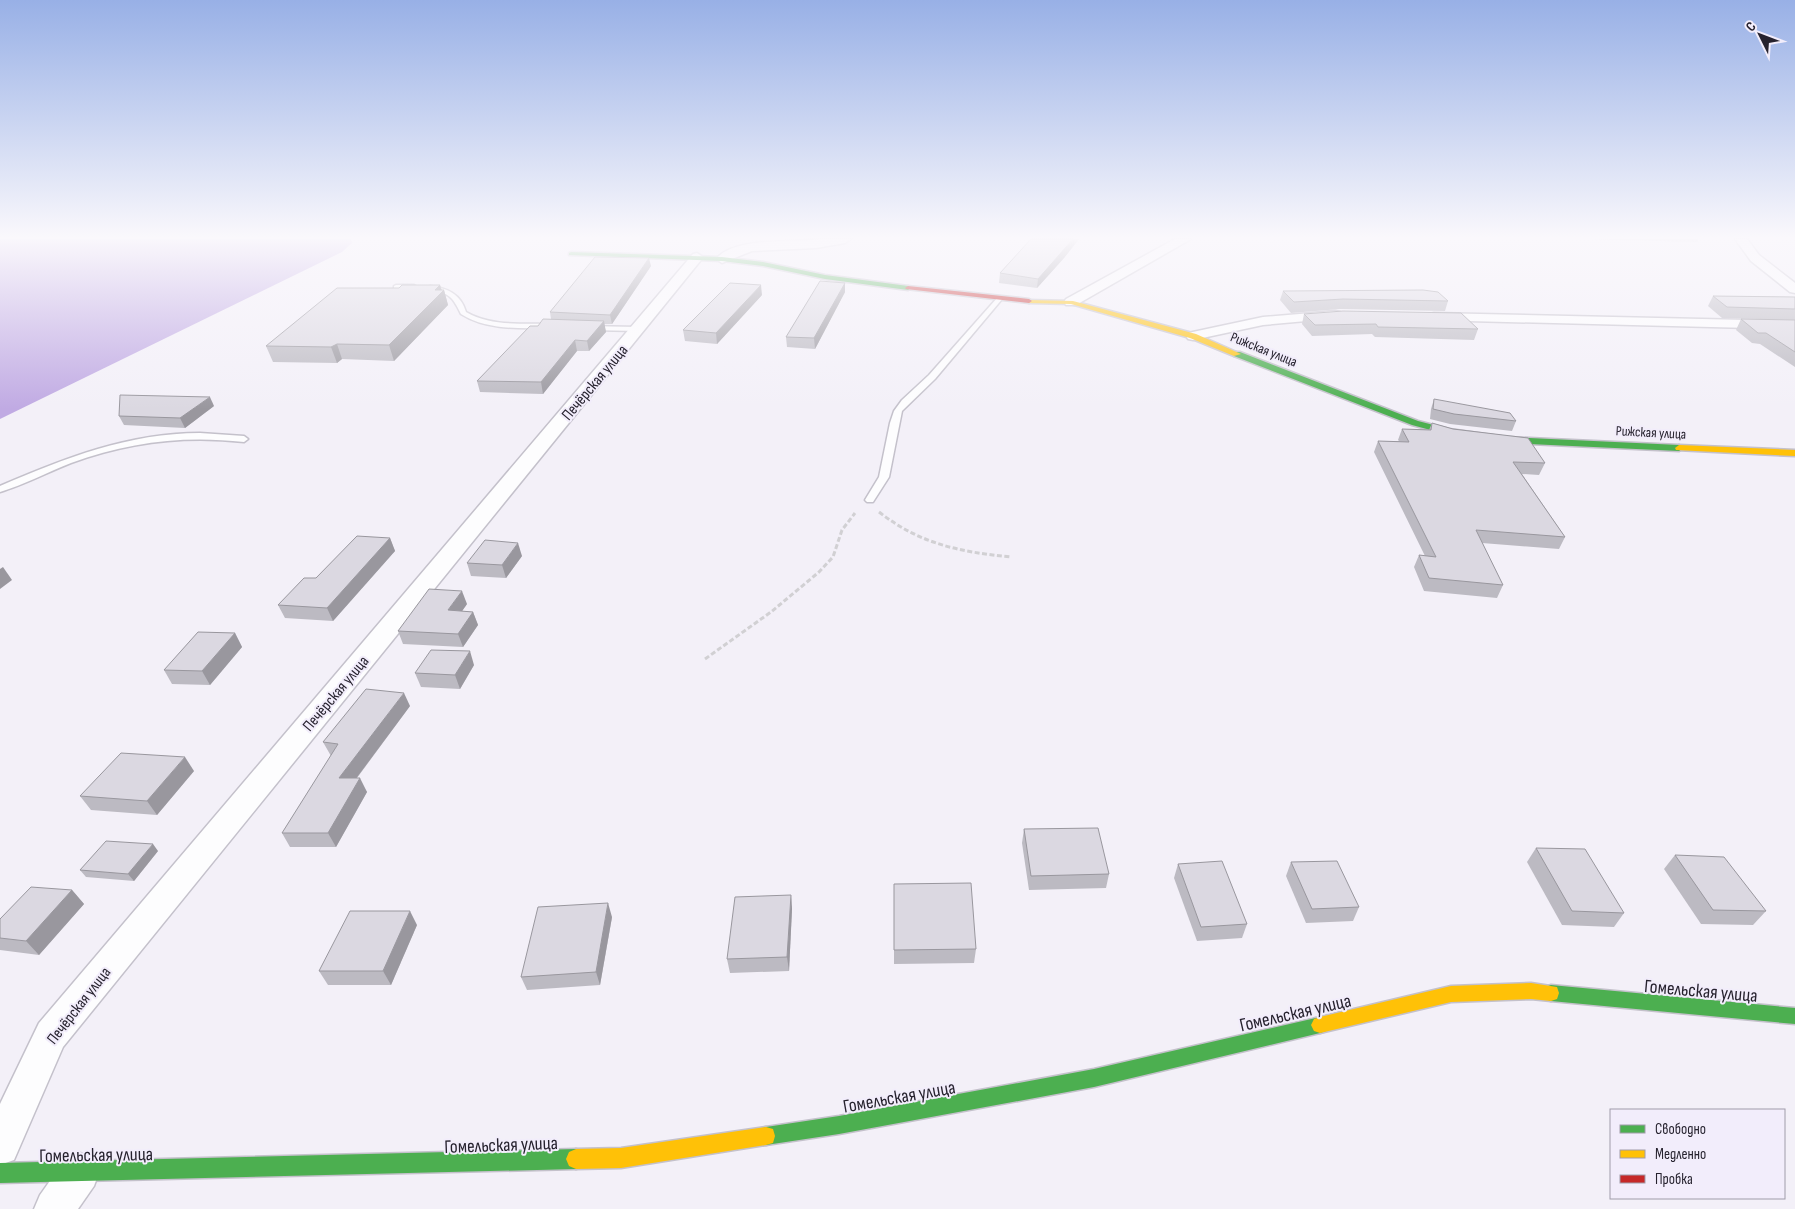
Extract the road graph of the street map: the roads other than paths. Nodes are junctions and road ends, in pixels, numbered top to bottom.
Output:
1 (455, 295) edge
2 (666, 295) edge
3 (976, 295) edge
4 (1083, 295) edge
5 (1000, 298) junction
6 (1071, 302) junction
7 (1350, 315) edge
8 (1416, 316) edge
9 (1795, 325) edge
10 (560, 326) edge
11 (579, 327) edge
12 (638, 329) junction
13 (1193, 336) junction
14 (244, 439) dead end
15 (1795, 453) edge
16 (0, 489) edge
17 (870, 500) road end
18 (1795, 1016) edge
19 (0, 1146) edge
20 (80, 1172) junction
21 (0, 1173) edge
22 (54, 1209) edge

1 - 10 lane
2 - 12 street, Печёрская улица
3 - 5 street, Рижская улица
4 - 6 street
5 - 6 street, Рижская улица
5 - 17 lane
6 - 13 street, Рижская улица
7 - 13 street
8 - 9 street
11 - 12 lane
12 - 19 street, Печёрская улица
13 - 15 street, Рижская улица
14 - 16 lane
18 - 20 street, Гомельская улица
20 - 21 street, Гомельская улица
20 - 22 street

